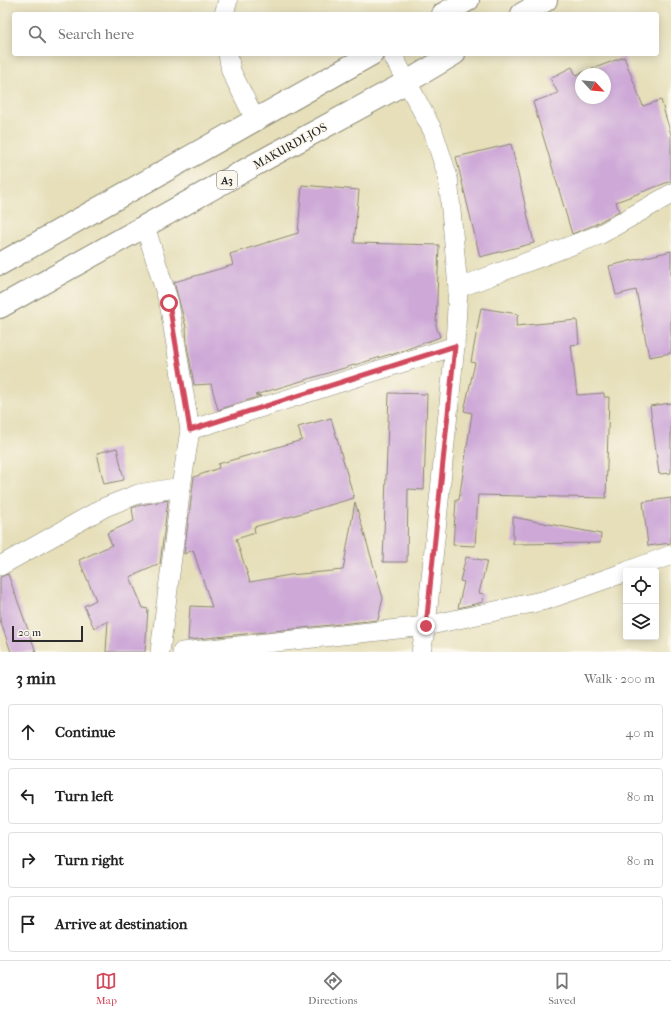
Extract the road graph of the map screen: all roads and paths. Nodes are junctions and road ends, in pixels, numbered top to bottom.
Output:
1 (228, 0) edge
2 (468, 0) edge
3 (546, 0) edge
4 (225, 12) edge
5 (447, 12) edge
6 (525, 12) edge
7 (228, 56) edge
8 (368, 56) edge
9 (393, 56) edge
10 (451, 56) edge
11 (407, 82) junction
12 (255, 119) junction
13 (671, 194) edge
14 (145, 226) junction
15 (0, 264) edge
16 (458, 288) junction
17 (0, 308) edge
18 (455, 346) junction
19 (190, 430) junction
20 (181, 486) junction
21 (671, 555) edge
22 (0, 566) edge
23 (635, 568) edge
24 (623, 572) edge
25 (426, 626) junction
26 (160, 652) edge
27 (182, 652) edge
28 (421, 652) edge

1 - 4 street
2 - 5 highway
3 - 6 highway
7 - 12 street
8 - 12 highway
9 - 11 street
10 - 11 highway, MAKURDI-JOS / A3
11 - 14 highway, MAKURDI-JOS / A3
11 - 16 street
12 - 15 highway
13 - 16 street
14 - 17 highway, MAKURDI-JOS / A3
14 - 19 street
16 - 18 street
18 - 19 street
18 - 25 street
19 - 20 street
20 - 22 street
20 - 26 street
21 - 23 street
24 - 25 street
25 - 27 street
25 - 28 street

